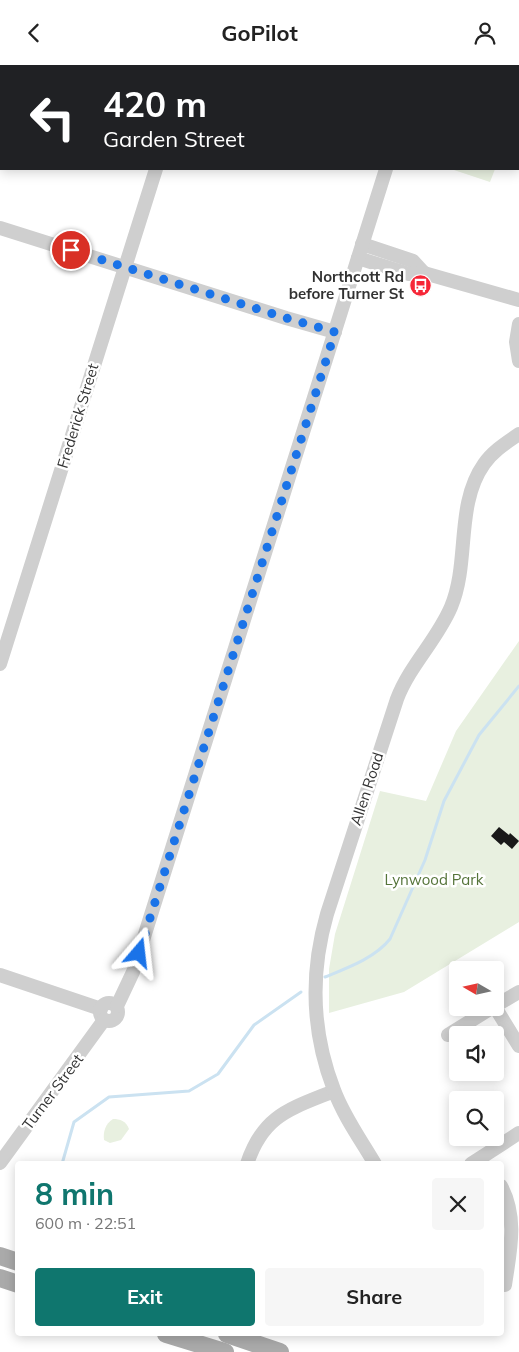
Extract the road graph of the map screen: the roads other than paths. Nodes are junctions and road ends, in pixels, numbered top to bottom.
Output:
1 (156, 170) edge
2 (386, 170) edge
3 (0, 228) edge
4 (362, 244) junction
5 (358, 259) junction
6 (125, 267) junction
7 (424, 273) junction
8 (519, 300) edge
9 (519, 324) edge
10 (335, 332) junction
11 (519, 361) edge
12 (519, 435) edge
13 (0, 664) edge
14 (0, 975) edge
15 (519, 992) edge
16 (504, 1001) edge
17 (103, 1015) junction
18 (479, 1016) edge
19 (500, 1016) edge
20 (448, 1035) dead end
21 (519, 1046) edge
22 (334, 1091) junction
23 (519, 1133) edge
24 (485, 1160) edge
25 (248, 1161) edge
26 (373, 1161) edge
27 (0, 1163) edge
28 (504, 1194) edge
29 (0, 1256) edge
30 (15, 1261) edge
31 (0, 1278) edge
32 (15, 1283) edge
33 (505, 1285) dead end
34 (173, 1336) edge
35 (232, 1336) edge
36 (225, 1352) edge
37 (280, 1352) edge

1 - 6 street, Frederick Street
2 - 4 street
3 - 6 street
4 - 5 street
4 - 7 street
5 - 7 street
5 - 10 street
6 - 10 street
6 - 13 street, Frederick Street
7 - 8 street
9 - 11 street
10 - 17 street
12 - 22 street, Allen Road
14 - 17 street
15 - 16 street
17 - 27 street, Turner Street
18 - 20 street
19 - 21 street
22 - 25 street
22 - 26 street, Allen Road
23 - 24 street
28 - 33 street
29 - 30 main road
31 - 32 main road
34 - 36 main road
35 - 37 main road

